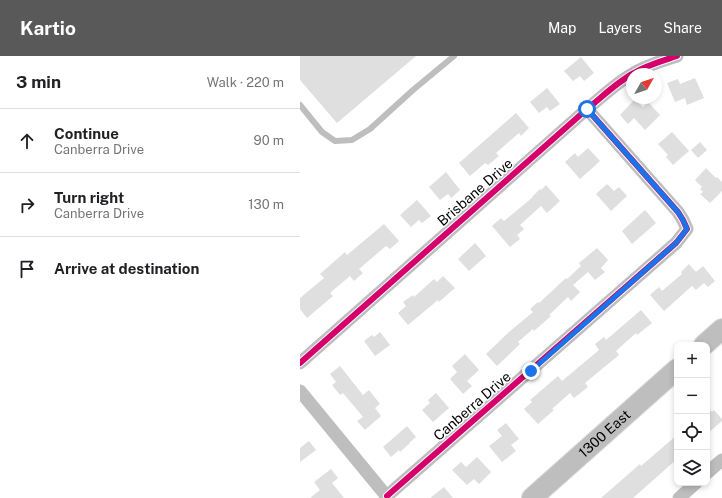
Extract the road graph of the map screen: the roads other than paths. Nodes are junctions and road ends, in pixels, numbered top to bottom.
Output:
1 (454, 56) edge
2 (677, 56) edge
3 (300, 105) edge
4 (587, 109) junction
5 (722, 329) edge
6 (707, 342) edge
7 (300, 363) edge
8 (674, 372) edge
9 (300, 391) edge
10 (722, 460) edge
11 (710, 470) edge
12 (692, 486) edge
13 (388, 497) edge
14 (532, 498) edge
15 (678, 498) edge

1 - 3 lane
2 - 4 street, Brisbane Drive
4 - 7 street, Brisbane Drive
4 - 13 street, Canberra Drive
5 - 6 main road
8 - 14 main road, 1300 East
9 - 13 street
10 - 11 street
12 - 15 street

